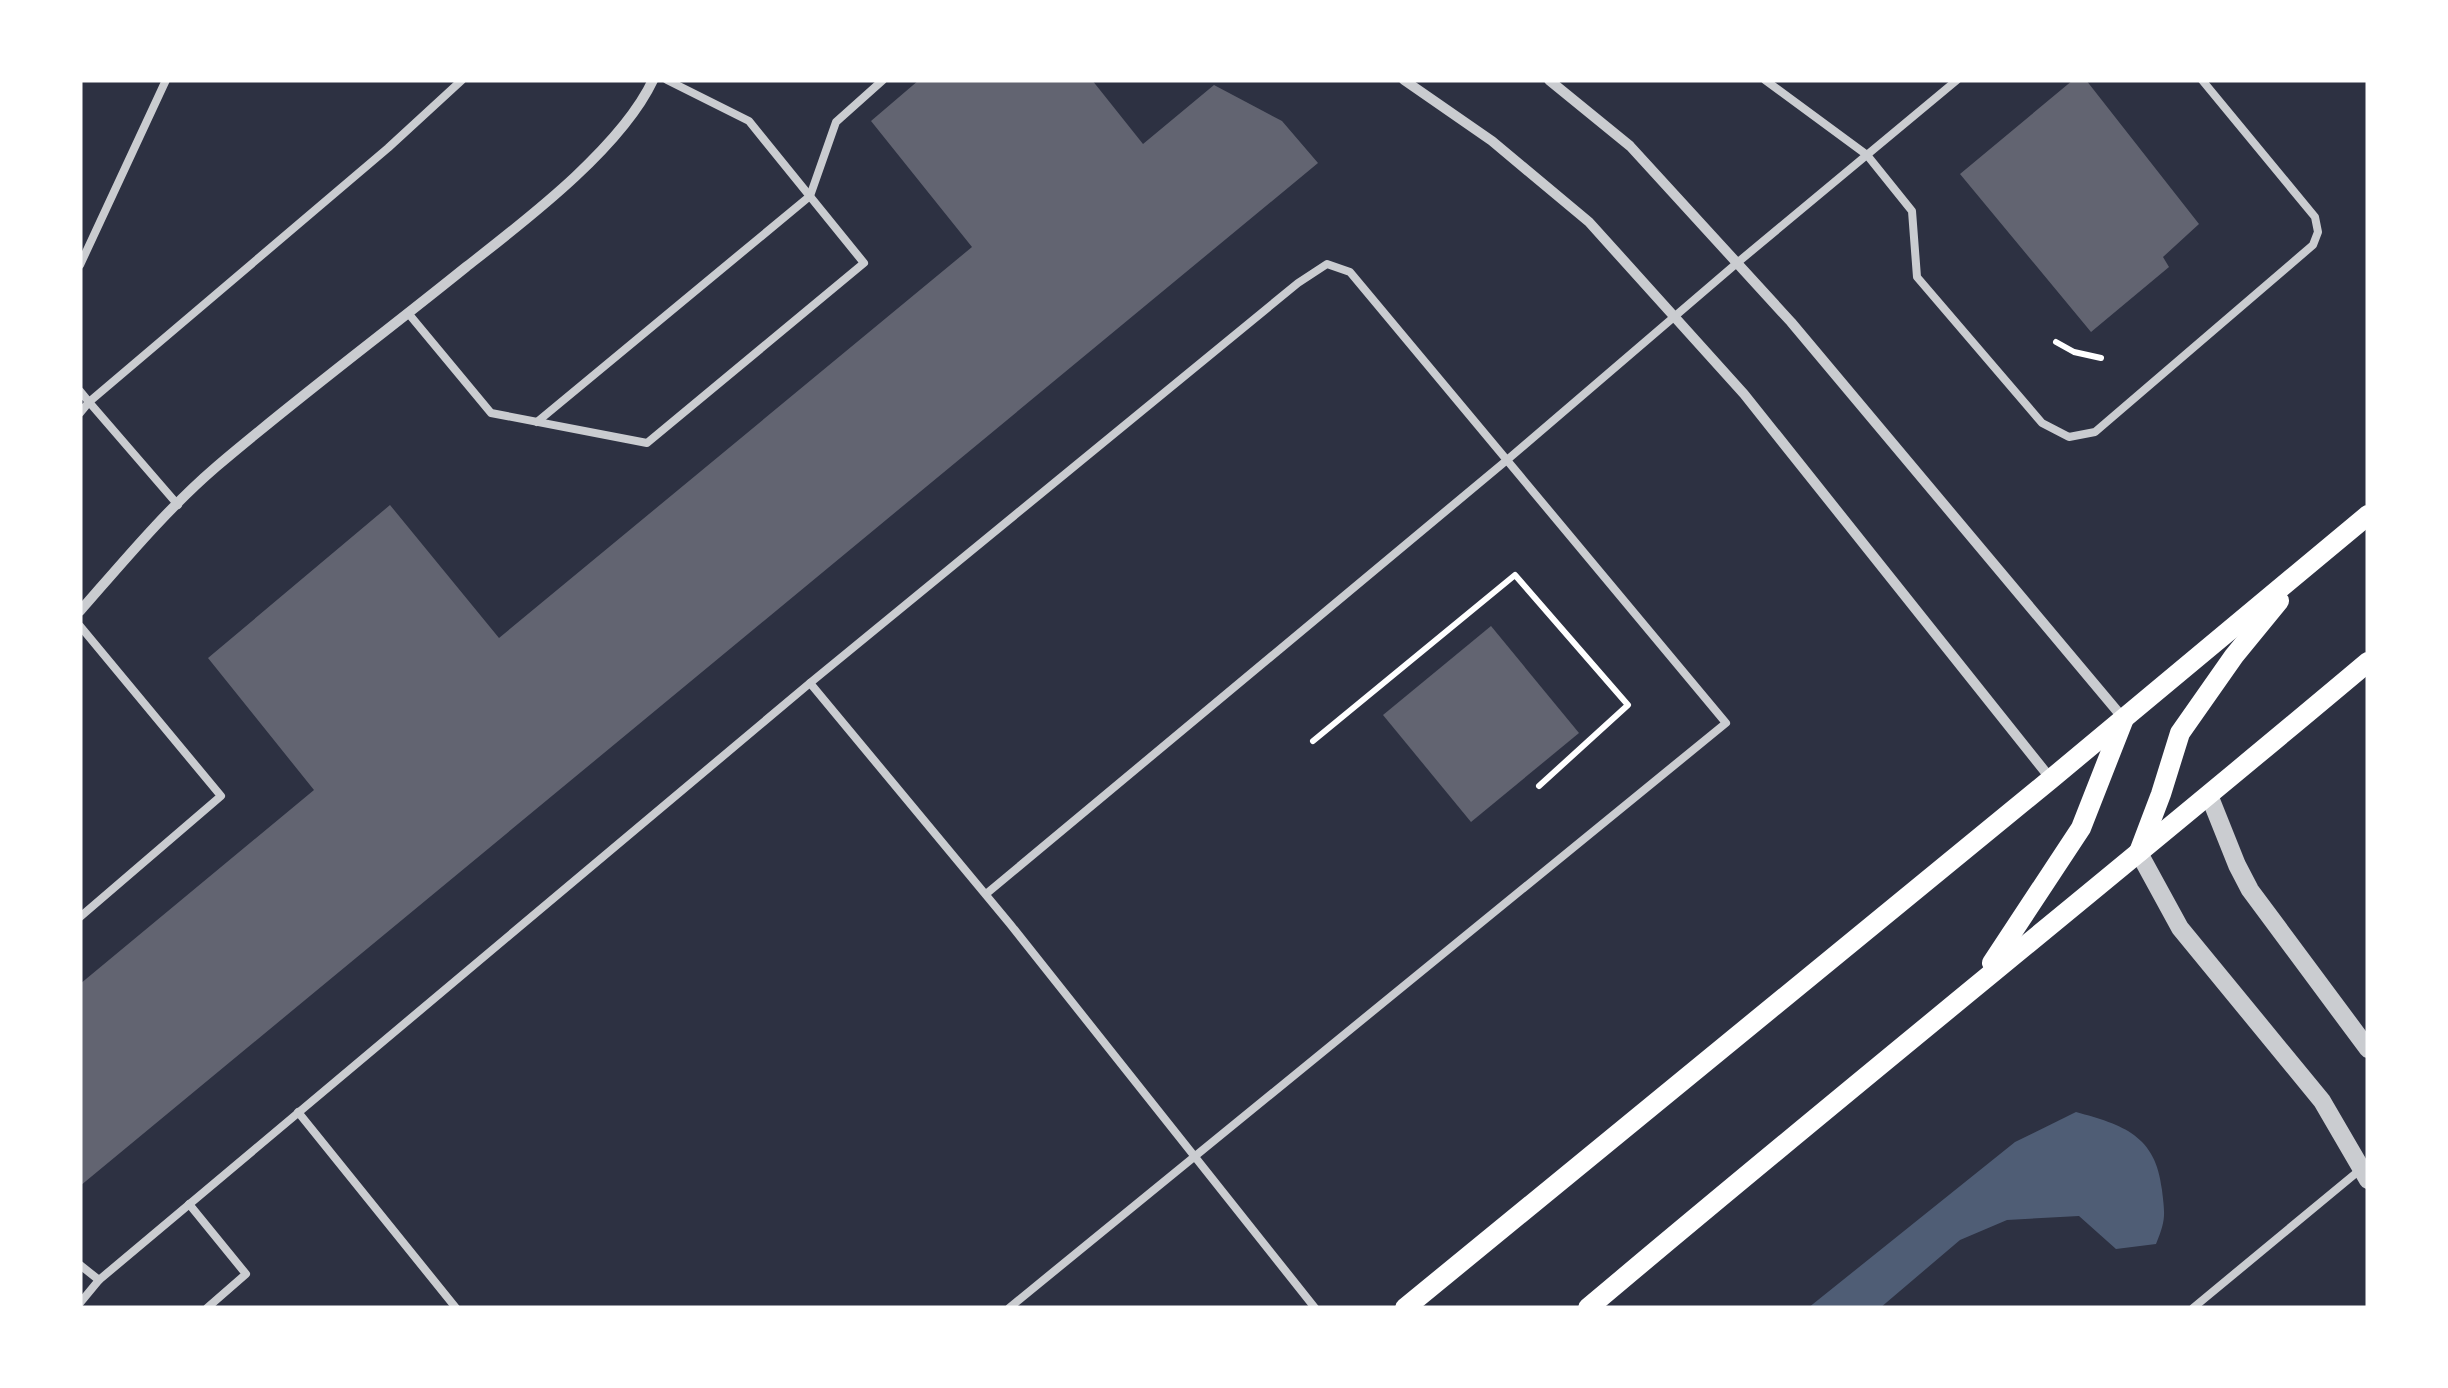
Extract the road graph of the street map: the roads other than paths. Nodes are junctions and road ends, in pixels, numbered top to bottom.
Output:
1 (166, 80) edge
2 (462, 80) edge
3 (654, 80) edge
4 (667, 80) edge
5 (882, 80) edge
6 (1404, 80) edge
7 (1548, 80) edge
8 (1766, 80) edge
9 (1957, 80) edge
10 (2202, 80) edge
11 (1867, 155) junction
12 (810, 196) junction
13 (1737, 263) junction
14 (80, 265) edge
15 (408, 314) junction
16 (1675, 317) junction
17 (80, 391) edge
18 (89, 402) junction
19 (80, 412) edge
20 (537, 422) junction
21 (1506, 460) junction
22 (178, 506) junction
23 (2368, 515) edge
24 (2313, 562) junction
25 (80, 611) edge
26 (80, 626) edge
27 (2368, 662) edge
28 (810, 683) junction
29 (2124, 718) junction
30 (2051, 779) junction
31 (2209, 795) junction
32 (2139, 853) junction
33 (986, 894) junction
34 (80, 916) edge
35 (1980, 981) junction
36 (2368, 1049) edge
37 (298, 1112) junction
38 (1195, 1155) junction
39 (2366, 1170) edge
40 (189, 1204) junction
41 (80, 1265) edge
42 (99, 1280) junction
43 (80, 1303) edge
44 (207, 1308) edge
45 (456, 1308) edge
46 (1009, 1308) edge
47 (1315, 1308) edge
48 (1405, 1308) edge
49 (1588, 1308) edge
50 (2193, 1308) edge

1 - 14 lane
2 - 18 lane
3 - 15 street
4 - 12 lane
5 - 12 lane
6 - 16 street
7 - 13 street
8 - 11 lane
9 - 11 lane
10 - 11 lane
11 - 13 lane
12 - 20 lane
12 - 20 lane
13 - 16 lane
13 - 29 street
15 - 20 lane
15 - 22 street
16 - 21 lane
16 - 30 street
17 - 18 lane
18 - 19 lane
18 - 22 lane
21 - 28 lane
21 - 33 lane
21 - 38 lane
22 - 25 street
23 - 24 main road
24 - 29 main road
24 - 32 main road
26 - 34 lane
27 - 31 main road
28 - 33 lane
28 - 37 lane
29 - 30 main road
29 - 35 main road
30 - 48 main road
31 - 32 main road
31 - 36 street
32 - 35 main road
32 - 39 street
33 - 38 lane
35 - 49 main road
37 - 40 lane
37 - 45 lane
38 - 46 lane
38 - 47 lane
39 - 50 lane
40 - 42 lane
40 - 44 lane
41 - 42 lane
42 - 43 lane

